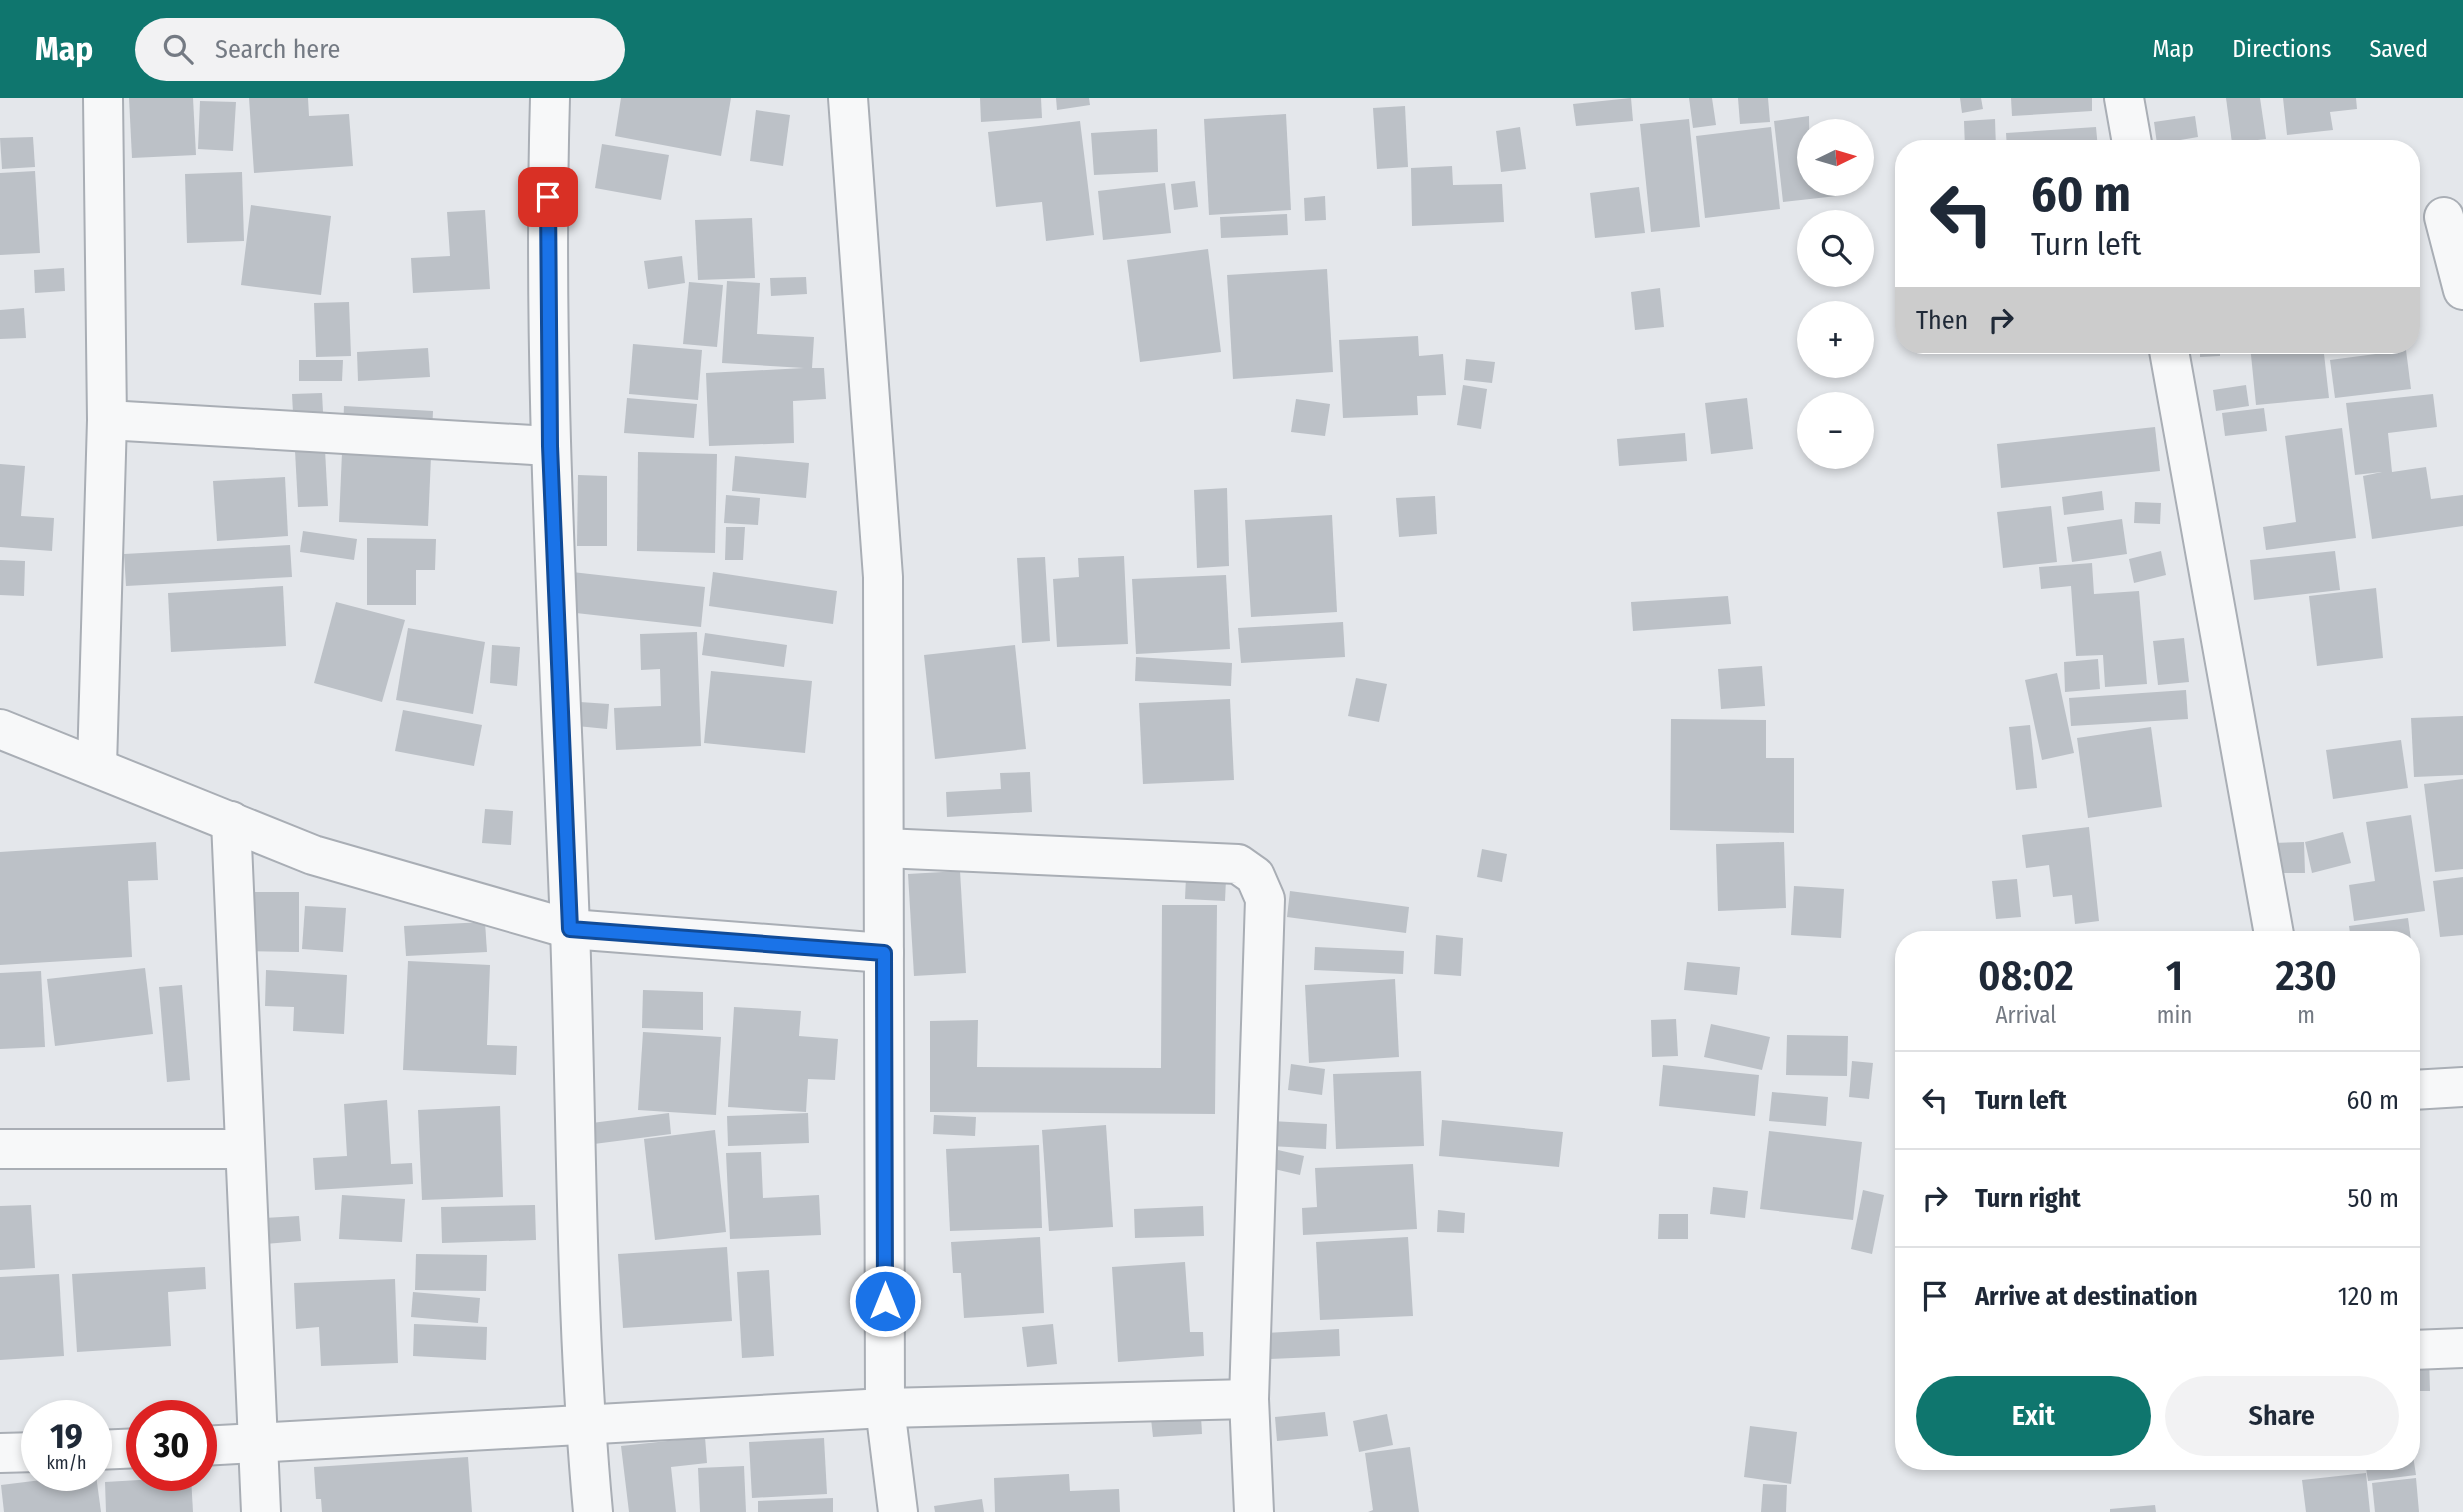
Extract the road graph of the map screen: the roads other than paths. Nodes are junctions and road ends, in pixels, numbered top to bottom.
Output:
1 (103, 98) edge
2 (550, 98) edge
3 (848, 98) edge
4 (2124, 98) edge
5 (2131, 140) edge
6 (2440, 216) edge
7 (2463, 290) edge
8 (2170, 354) edge
9 (107, 420) junction
10 (550, 446) junction
11 (0, 729) edge
12 (97, 766) junction
13 (232, 821) junction
14 (884, 848) junction
15 (570, 929) junction
16 (2273, 931) edge
17 (884, 953) junction
18 (2463, 1087) edge
19 (2420, 1090) edge
20 (0, 1149) edge
21 (244, 1149) junction
22 (2463, 1348) edge
23 (2420, 1350) edge
24 (1249, 1399) junction
25 (885, 1408) junction
26 (585, 1426) junction
27 (256, 1444) junction
28 (217, 1445) edge
29 (21, 1452) edge
30 (0, 1453) edge
31 (261, 1512) edge
32 (593, 1512) edge
33 (898, 1512) edge
34 (1254, 1512) edge

1 - 9 street
2 - 10 street
3 - 14 street
4 - 5 street
6 - 7 street
8 - 16 street
9 - 10 street
9 - 12 street
10 - 15 street
11 - 12 street
12 - 13 street
13 - 15 street
13 - 21 street
14 - 17 street
14 - 24 street
15 - 17 street
15 - 26 street
17 - 25 street
18 - 19 street
20 - 21 street
21 - 27 street
22 - 23 street
24 - 25 street
24 - 34 street
25 - 26 street
25 - 33 street
26 - 27 street
26 - 32 street
27 - 28 street
27 - 31 street
29 - 30 street

